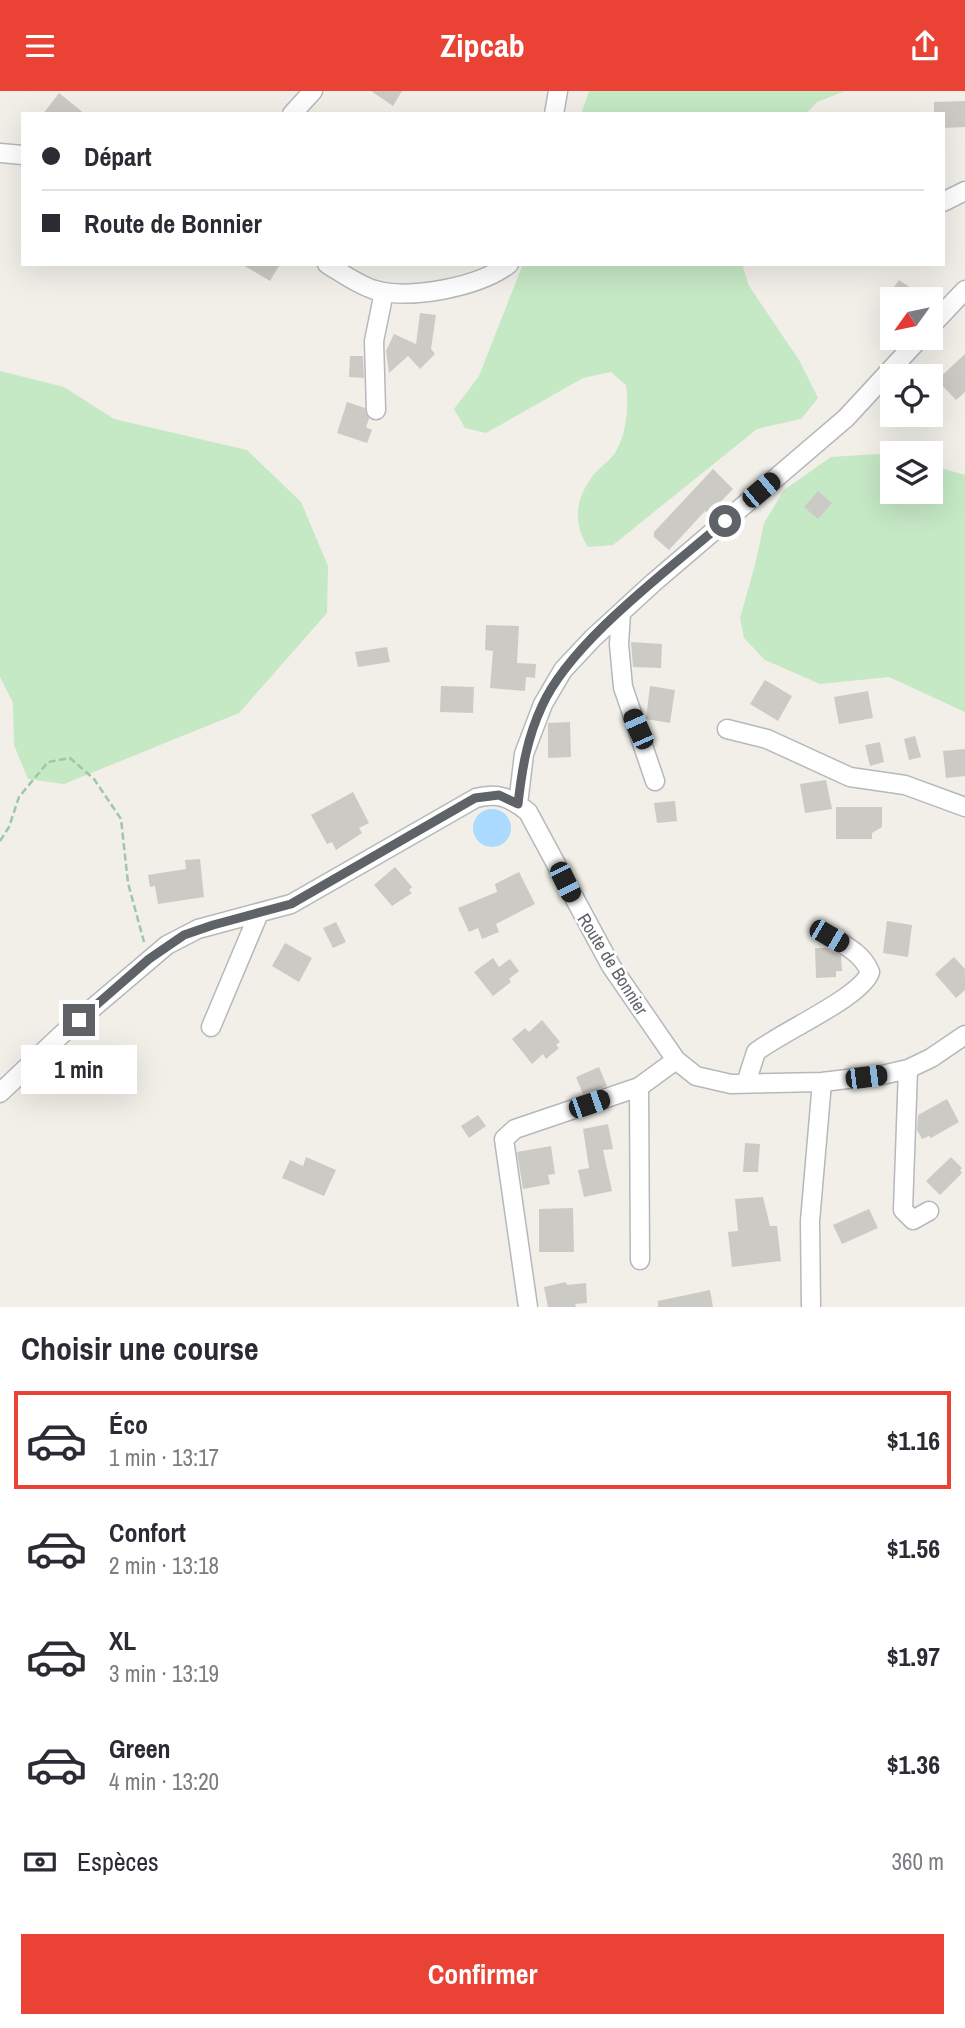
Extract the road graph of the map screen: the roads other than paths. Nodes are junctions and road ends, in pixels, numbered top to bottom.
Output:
1 (313, 91) edge
2 (558, 91) edge
3 (294, 112) edge
4 (554, 112) edge
5 (0, 153) edge
6 (21, 155) edge
7 (965, 191) edge
8 (945, 201) edge
9 (331, 266) edge
10 (506, 266) edge
11 (965, 290) edge
12 (384, 292) junction
13 (943, 313) edge
14 (909, 350) edge
15 (376, 410) dead end
16 (621, 613) junction
17 (727, 729) dead end
18 (655, 781) dead end
19 (518, 804) junction
20 (965, 807) edge
21 (259, 913) junction
22 (829, 936) dead end
23 (211, 1027) dead end
24 (965, 1035) edge
25 (676, 1060) junction
26 (908, 1069) junction
27 (822, 1082) junction
28 (746, 1083) junction
29 (639, 1087) junction
30 (0, 1093) edge
31 (929, 1211) dead end
32 (640, 1260) dead end
33 (528, 1307) edge
34 (811, 1307) edge

1 - 3 street
2 - 4 street
5 - 6 street
7 - 8 street
9 - 12 street
10 - 12 street
11 - 13 street
12 - 15 street
14 - 16 street
16 - 18 street
16 - 19 street
17 - 20 street
19 - 21 street
19 - 25 street, Route de Bonnier
21 - 23 street
21 - 30 street
22 - 28 street
24 - 26 street, Route de Bonnier
25 - 28 street, Route de Bonnier
25 - 29 street
26 - 27 street, Route de Bonnier
26 - 31 street
27 - 28 street, Route de Bonnier
27 - 34 street
29 - 32 street
29 - 33 street

